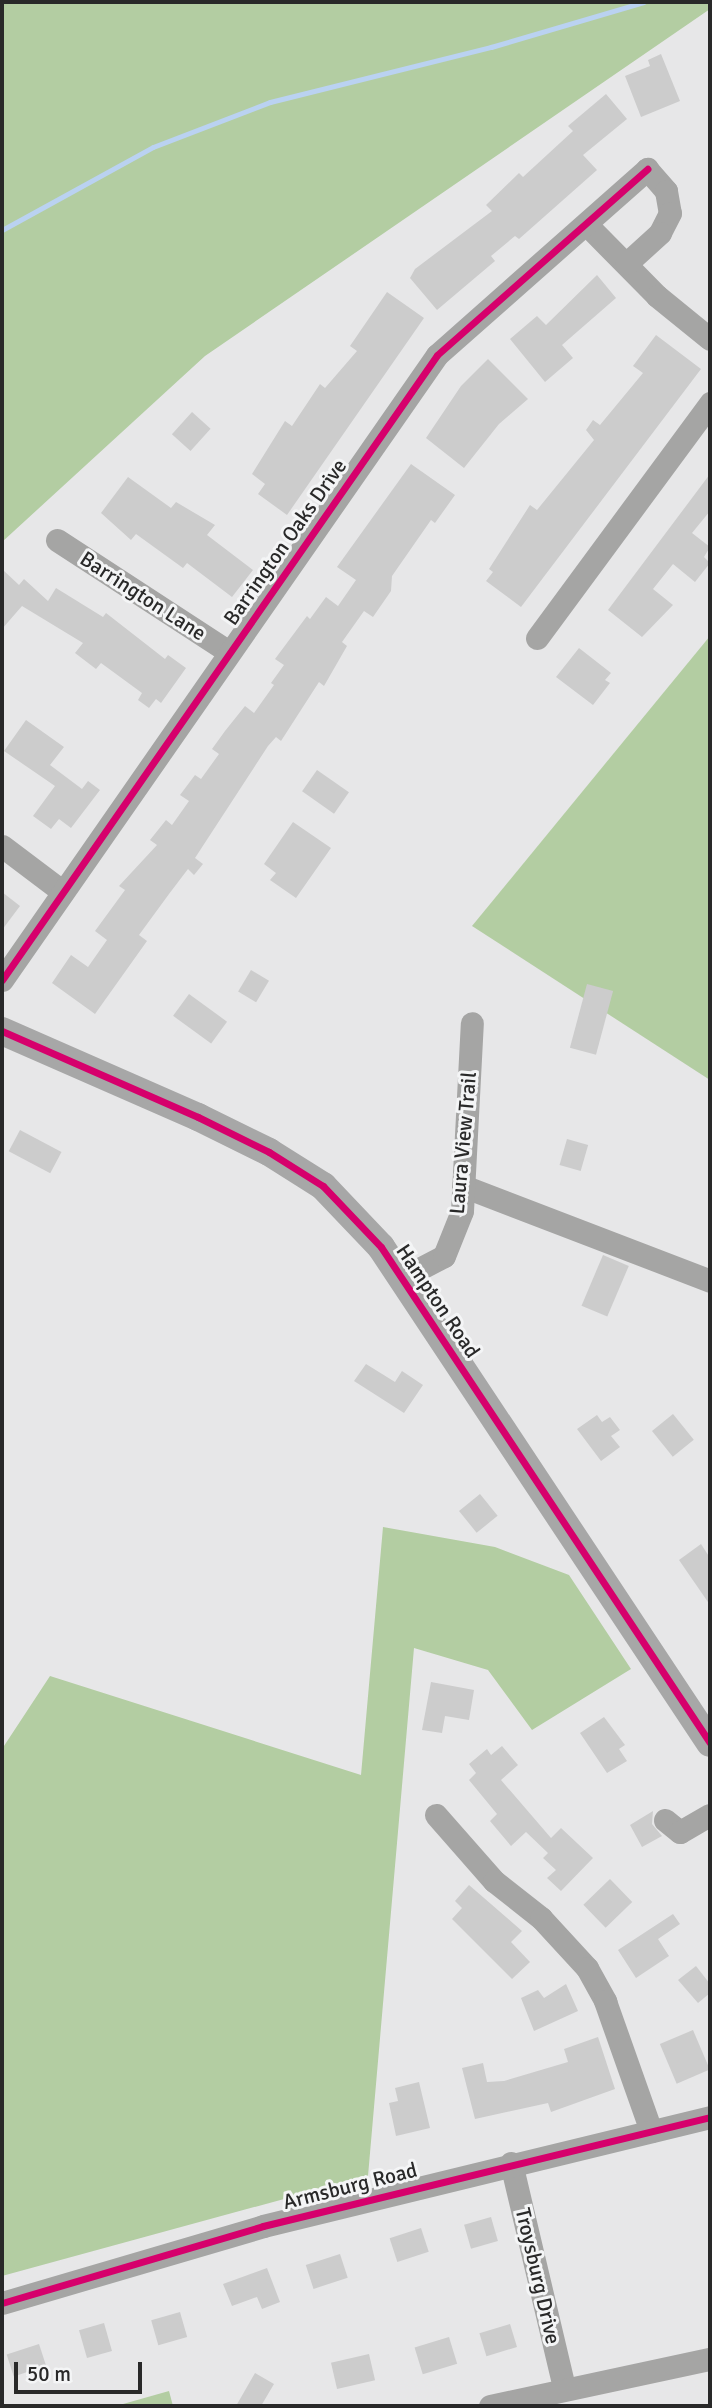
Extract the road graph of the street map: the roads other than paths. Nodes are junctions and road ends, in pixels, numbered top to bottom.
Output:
1 (588, 226) junction
2 (627, 263) junction
3 (710, 339) edge
4 (710, 403) edge
5 (57, 540) dead end
6 (537, 638) dead end
7 (229, 652) junction
8 (2, 846) edge
9 (63, 892) junction
10 (2, 980) edge
11 (472, 1023) dead end
12 (2, 1031) edge
13 (463, 1186) junction
14 (402, 1278) junction
15 (710, 1281) edge
16 (710, 1743) edge
17 (436, 1815) dead end
18 (710, 1815) edge
19 (665, 1820) dead end
20 (710, 2117) edge
21 (651, 2131) junction
22 (511, 2163) junction
23 (2, 2303) edge
24 (710, 2359) edge
25 (564, 2388) junction
26 (490, 2406) edge

1 - 2 street
1 - 2 street, Barrington Oaks Drive
1 - 7 street, Barrington Oaks Drive
2 - 3 street
4 - 6 street
5 - 7 street, Barrington Lane
7 - 9 street, Barrington Oaks Drive
8 - 9 street
9 - 10 street, Barrington Oaks Drive
11 - 13 street, Laura View Trail
12 - 14 main road, Hampton Road
13 - 14 street, Laura View Trail
13 - 15 street
14 - 16 main road, Hampton Road
17 - 21 street
18 - 19 street
20 - 21 street, Armsburg Road
21 - 22 street, Armsburg Road
22 - 23 street, Armsburg Road
22 - 25 street, Troysburg Drive
24 - 25 street
25 - 26 street

